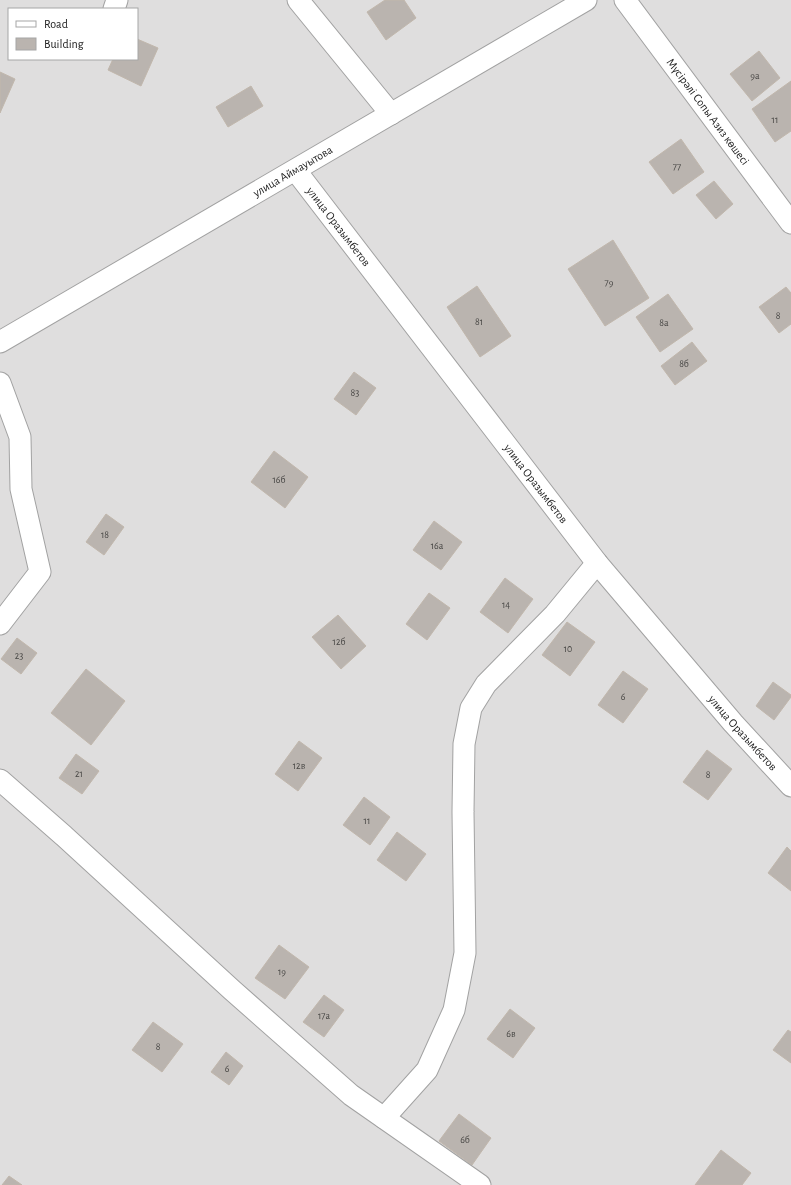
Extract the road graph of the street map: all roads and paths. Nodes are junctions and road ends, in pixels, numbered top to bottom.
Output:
1 (298, 0) edge
2 (586, 0) edge
3 (625, 0) edge
4 (391, 114) junction
5 (296, 170) junction
6 (791, 223) edge
7 (0, 342) edge
8 (0, 383) edge
9 (597, 563) junction
10 (0, 624) edge
11 (0, 780) edge
12 (791, 786) edge
13 (384, 1118) junction
14 (480, 1185) edge

1 - 4 street
2 - 4 street, улица Аймауытова
3 - 6 street, Мүсірәлі Сопы Азиз көшесі
4 - 5 street, улица Аймауытова
5 - 7 street, улица Аймауытова
5 - 9 street, улица Оразымбетов
8 - 10 street
9 - 12 street, улица Оразымбетов
9 - 13 street
11 - 13 street
13 - 14 street

